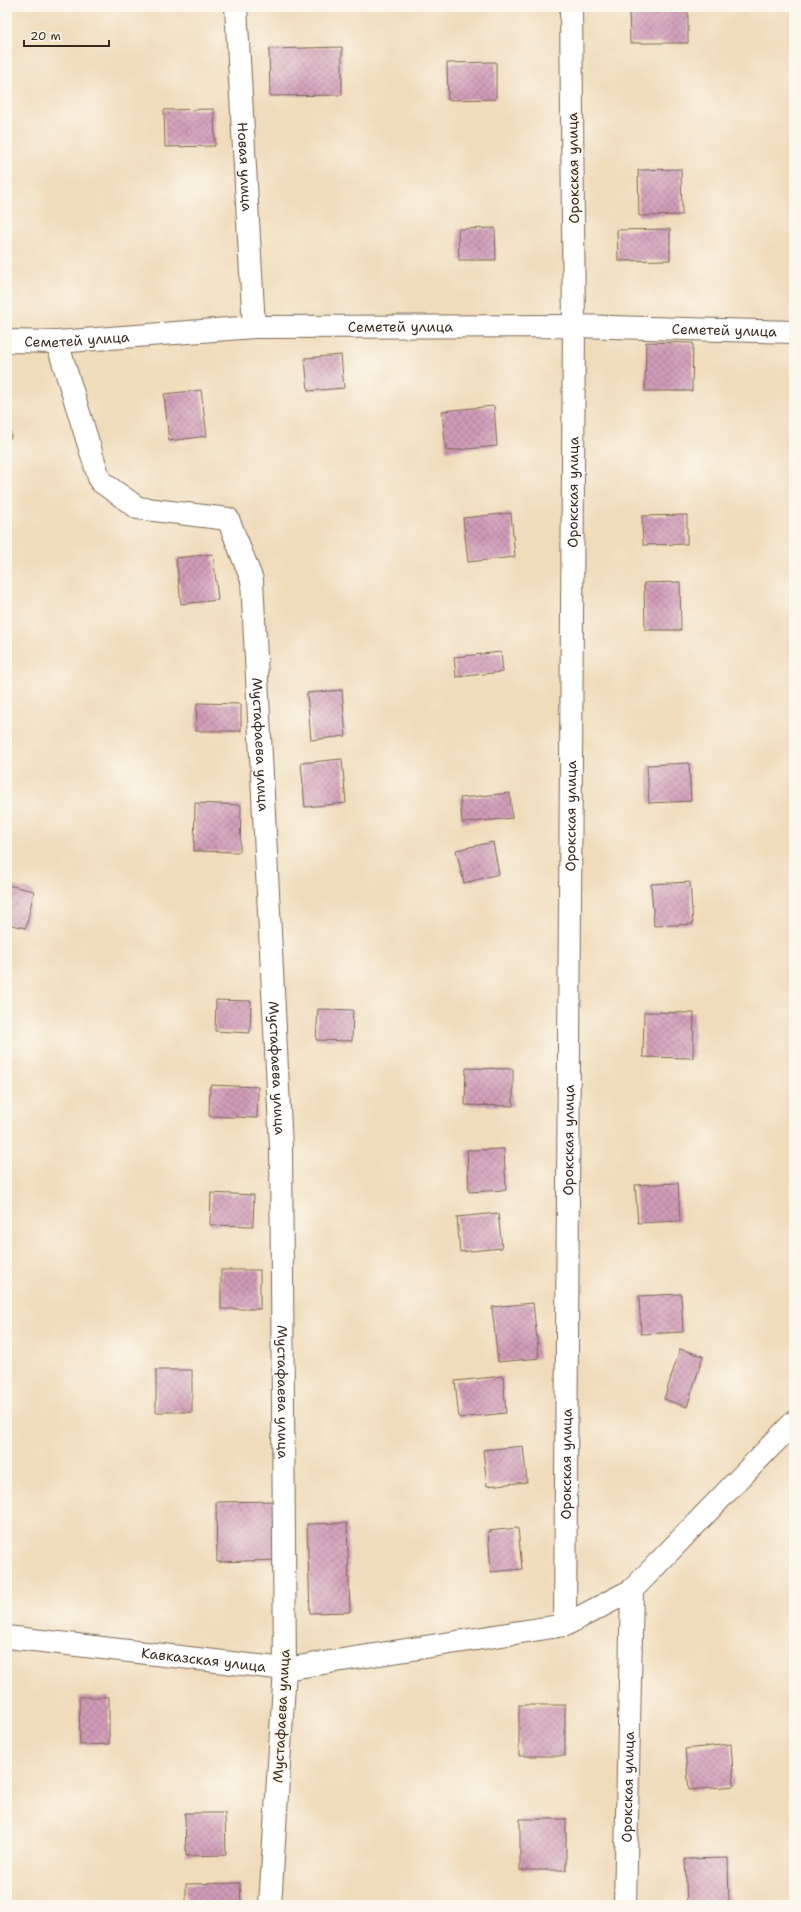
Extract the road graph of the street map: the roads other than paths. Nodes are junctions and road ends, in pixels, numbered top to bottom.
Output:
1 (236, 7) edge
2 (571, 7) edge
3 (574, 326) junction
4 (254, 327) junction
5 (794, 332) edge
6 (7, 341) edge
7 (57, 342) junction
8 (794, 1422) edge
9 (632, 1590) junction
10 (565, 1625) junction
11 (7, 1637) edge
12 (285, 1669) junction
13 (270, 1905) edge
14 (625, 1905) edge

1 - 4 street, Новая улица
2 - 3 street, Орокская улица
3 - 4 street, Семетей улица
3 - 5 street, Семетей улица
3 - 10 street, Орокская улица
4 - 7 street, Семетей улица
6 - 7 street, Семетей улица
7 - 12 street, Мустафаева улица
8 - 9 street
9 - 10 street, Кавказская улица
9 - 14 street, Орокская улица
10 - 12 street, Кавказская улица
11 - 12 street, Кавказская улица
12 - 13 street, Мустафаева улица

